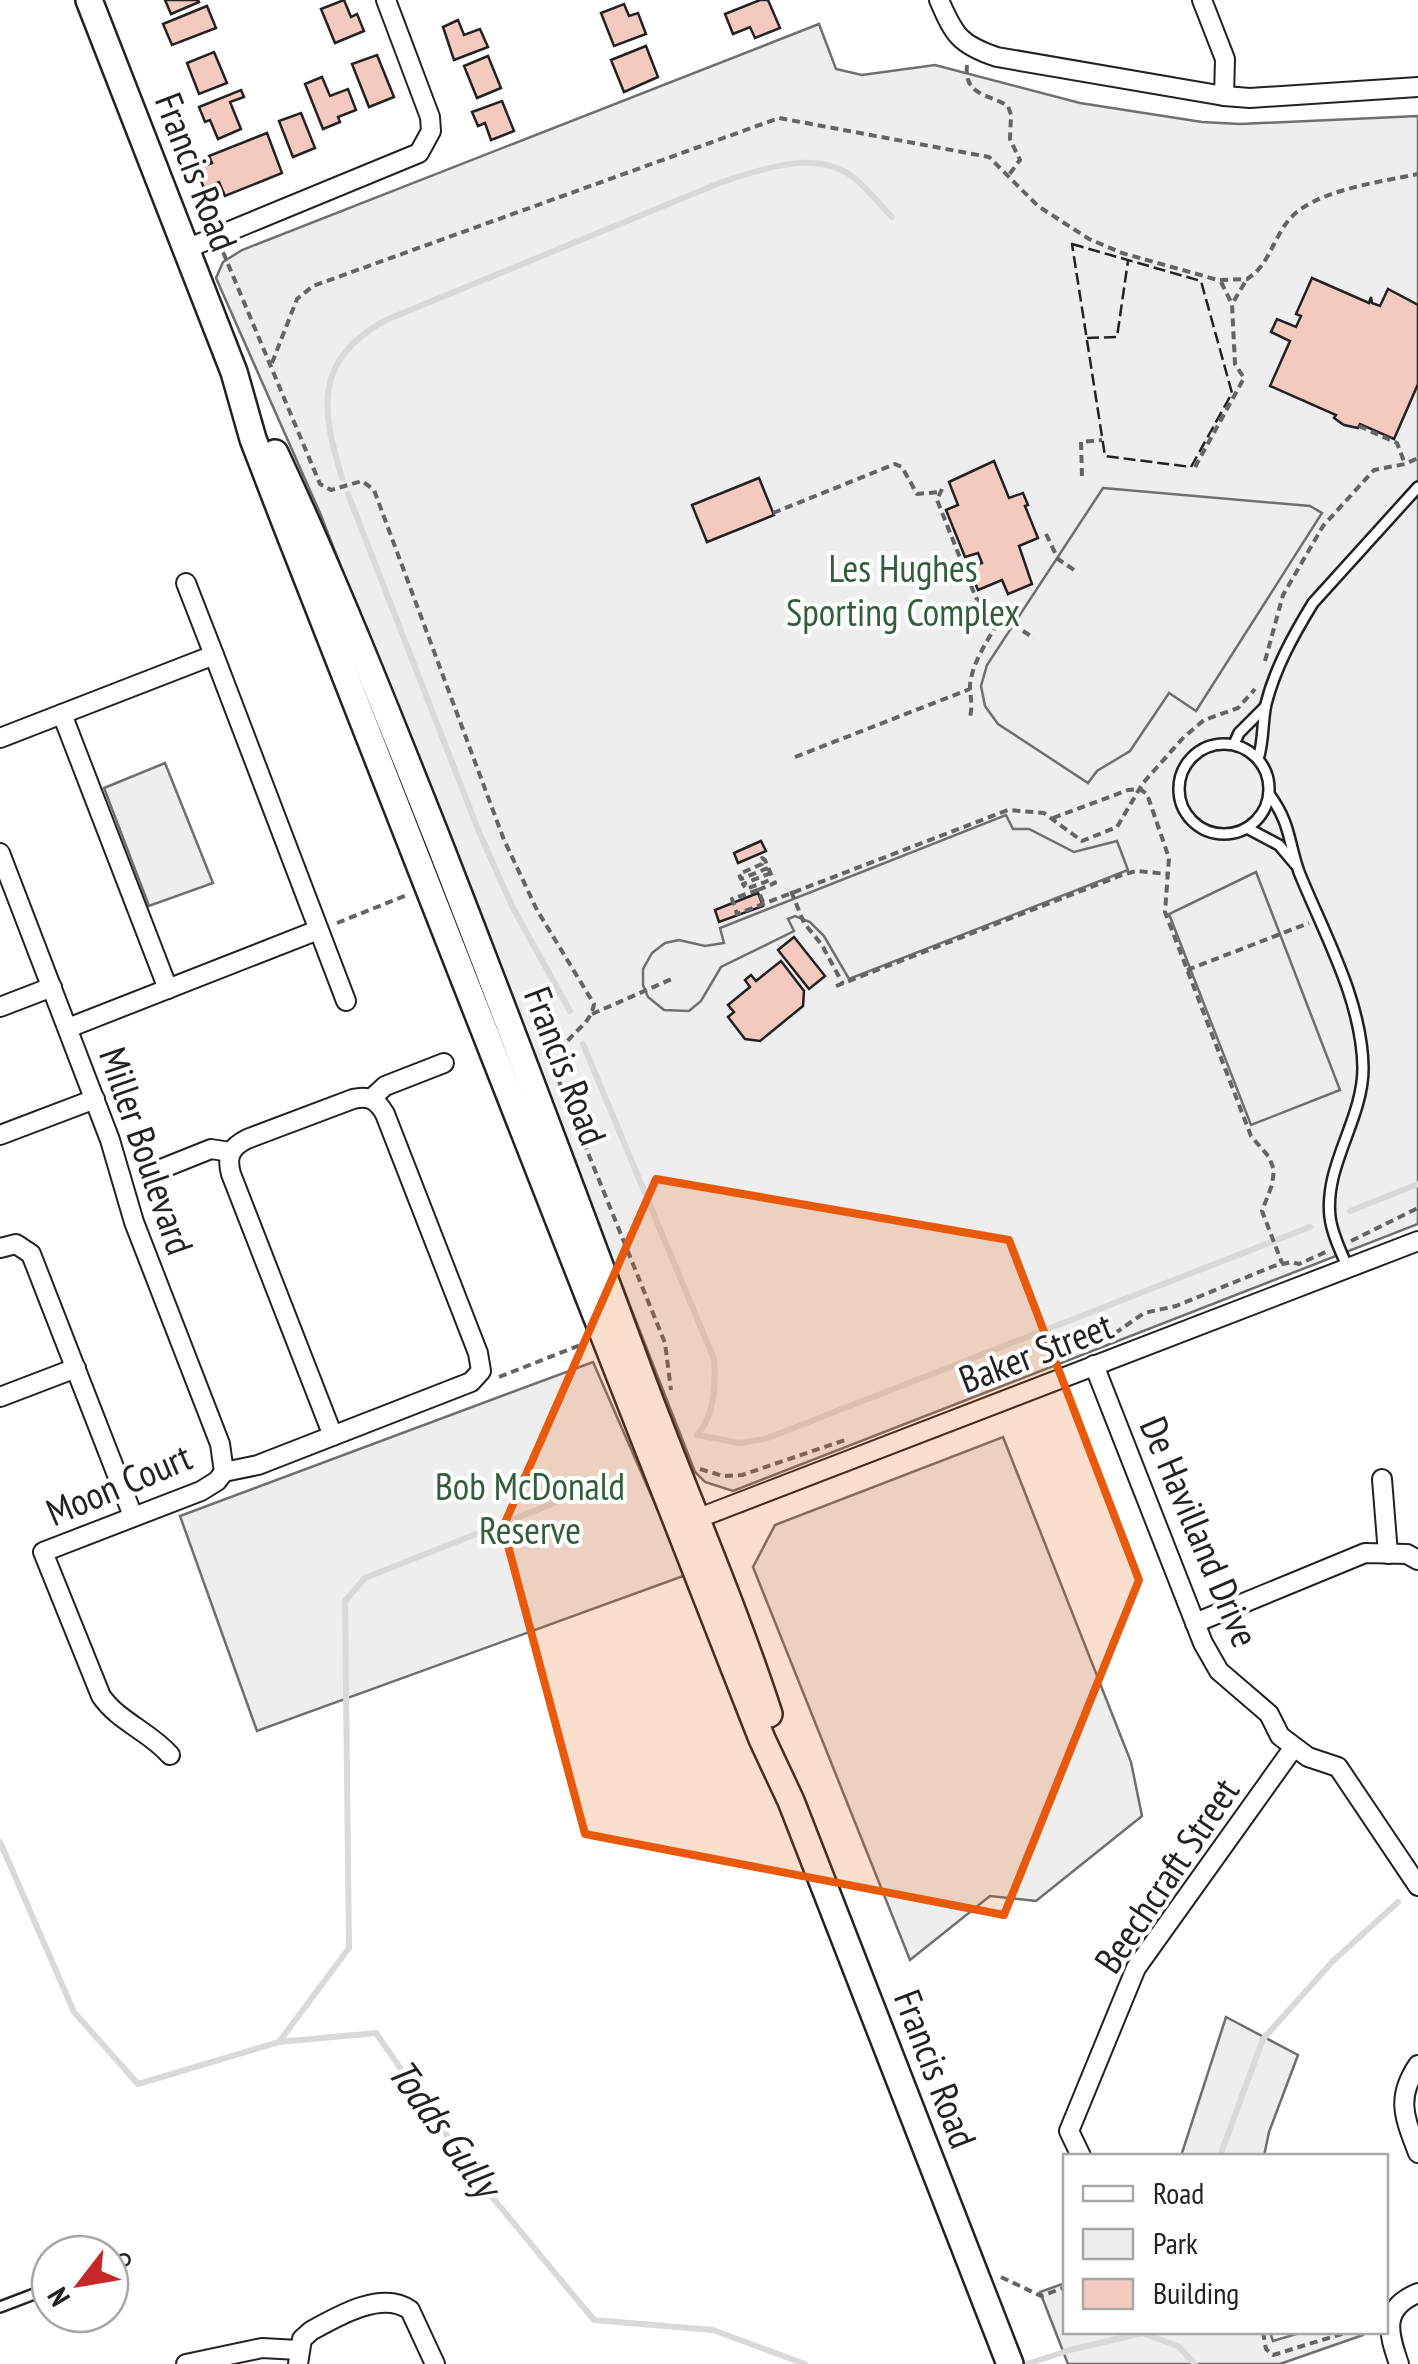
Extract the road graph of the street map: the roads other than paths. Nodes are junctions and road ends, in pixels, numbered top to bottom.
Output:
1 (89, 0) edge
2 (386, 0) edge
3 (939, 0) edge
4 (1202, 0) edge
5 (1418, 87) edge
6 (1224, 96) junction
7 (186, 249) junction
8 (1418, 486) edge
9 (186, 583) dead end
10 (214, 656) junction
11 (1265, 708) junction
12 (62, 714) junction
13 (0, 738) edge
14 (1234, 744) junction
15 (1258, 759) junction
16 (1269, 794) junction
17 (1247, 828) junction
18 (0, 854) edge
19 (1297, 866) junction
20 (318, 930) junction
21 (52, 987) junction
22 (168, 988) junction
23 (346, 1001) dead end
24 (0, 1007) edge
25 (68, 1028) junction
26 (444, 1063) dead end
27 (94, 1098) junction
28 (372, 1098) junction
29 (0, 1135) edge
30 (230, 1152) junction
31 (156, 1170) dead end
32 (1418, 1240) edge
33 (0, 1248) edge
34 (1348, 1268) junction
35 (1094, 1365) junction
36 (76, 1368) junction
37 (0, 1397) edge
38 (333, 1436) junction
39 (224, 1472) junction
40 (1382, 1479) dead end
41 (134, 1516) junction
42 (688, 1523) junction
43 (1388, 1554) junction
44 (1418, 1560) edge
45 (1194, 1623) junction
46 (1294, 1746) junction
47 (170, 1755) dead end
48 (1418, 1886) edge
49 (1418, 2065) edge
50 (1418, 2153) edge
51 (1081, 2154) edge
52 (1418, 2293) edge
53 (30, 2296) edge
54 (0, 2308) edge
55 (298, 2357) edge
56 (186, 2364) edge
57 (435, 2364) edge
58 (1010, 2364) edge
59 (1399, 2364) edge

1 - 7 main road, Francis Road
2 - 7 street
3 - 6 street
4 - 6 street
5 - 6 street
7 - 42 main road, Francis Road
8 - 11 lane
9 - 10 street
10 - 12 street
10 - 20 street
11 - 14 lane
11 - 15 lane
12 - 13 street
12 - 22 street
14 - 15 lane
14 - 17 lane
15 - 16 lane
16 - 17 lane
16 - 19 lane
17 - 19 lane
18 - 21 street, Miller Boulevard
19 - 34 lane
20 - 22 street
20 - 23 street
21 - 24 street
21 - 25 street, Miller Boulevard
22 - 25 street
25 - 27 street, Miller Boulevard
26 - 28 street
27 - 29 street
27 - 39 street, Miller Boulevard
28 - 30 street
28 - 38 street, Moon Court
30 - 31 street
30 - 38 street
32 - 34 street, Baker Street
33 - 36 street
34 - 35 street, Baker Street
35 - 42 street, Baker Street
35 - 45 street, De Havilland Drive
36 - 37 street
36 - 41 street
38 - 39 street, Moon Court
39 - 41 street, Moon Court
40 - 43 street
41 - 47 street, Moon Court
42 - 58 main road, Francis Road
43 - 44 street
43 - 45 street
45 - 46 street, De Havilland Drive
46 - 48 street, De Havilland Drive
46 - 51 street, Beechcraft Street
49 - 50 street
52 - 59 street
53 - 54 lane
55 - 56 street
55 - 57 street

